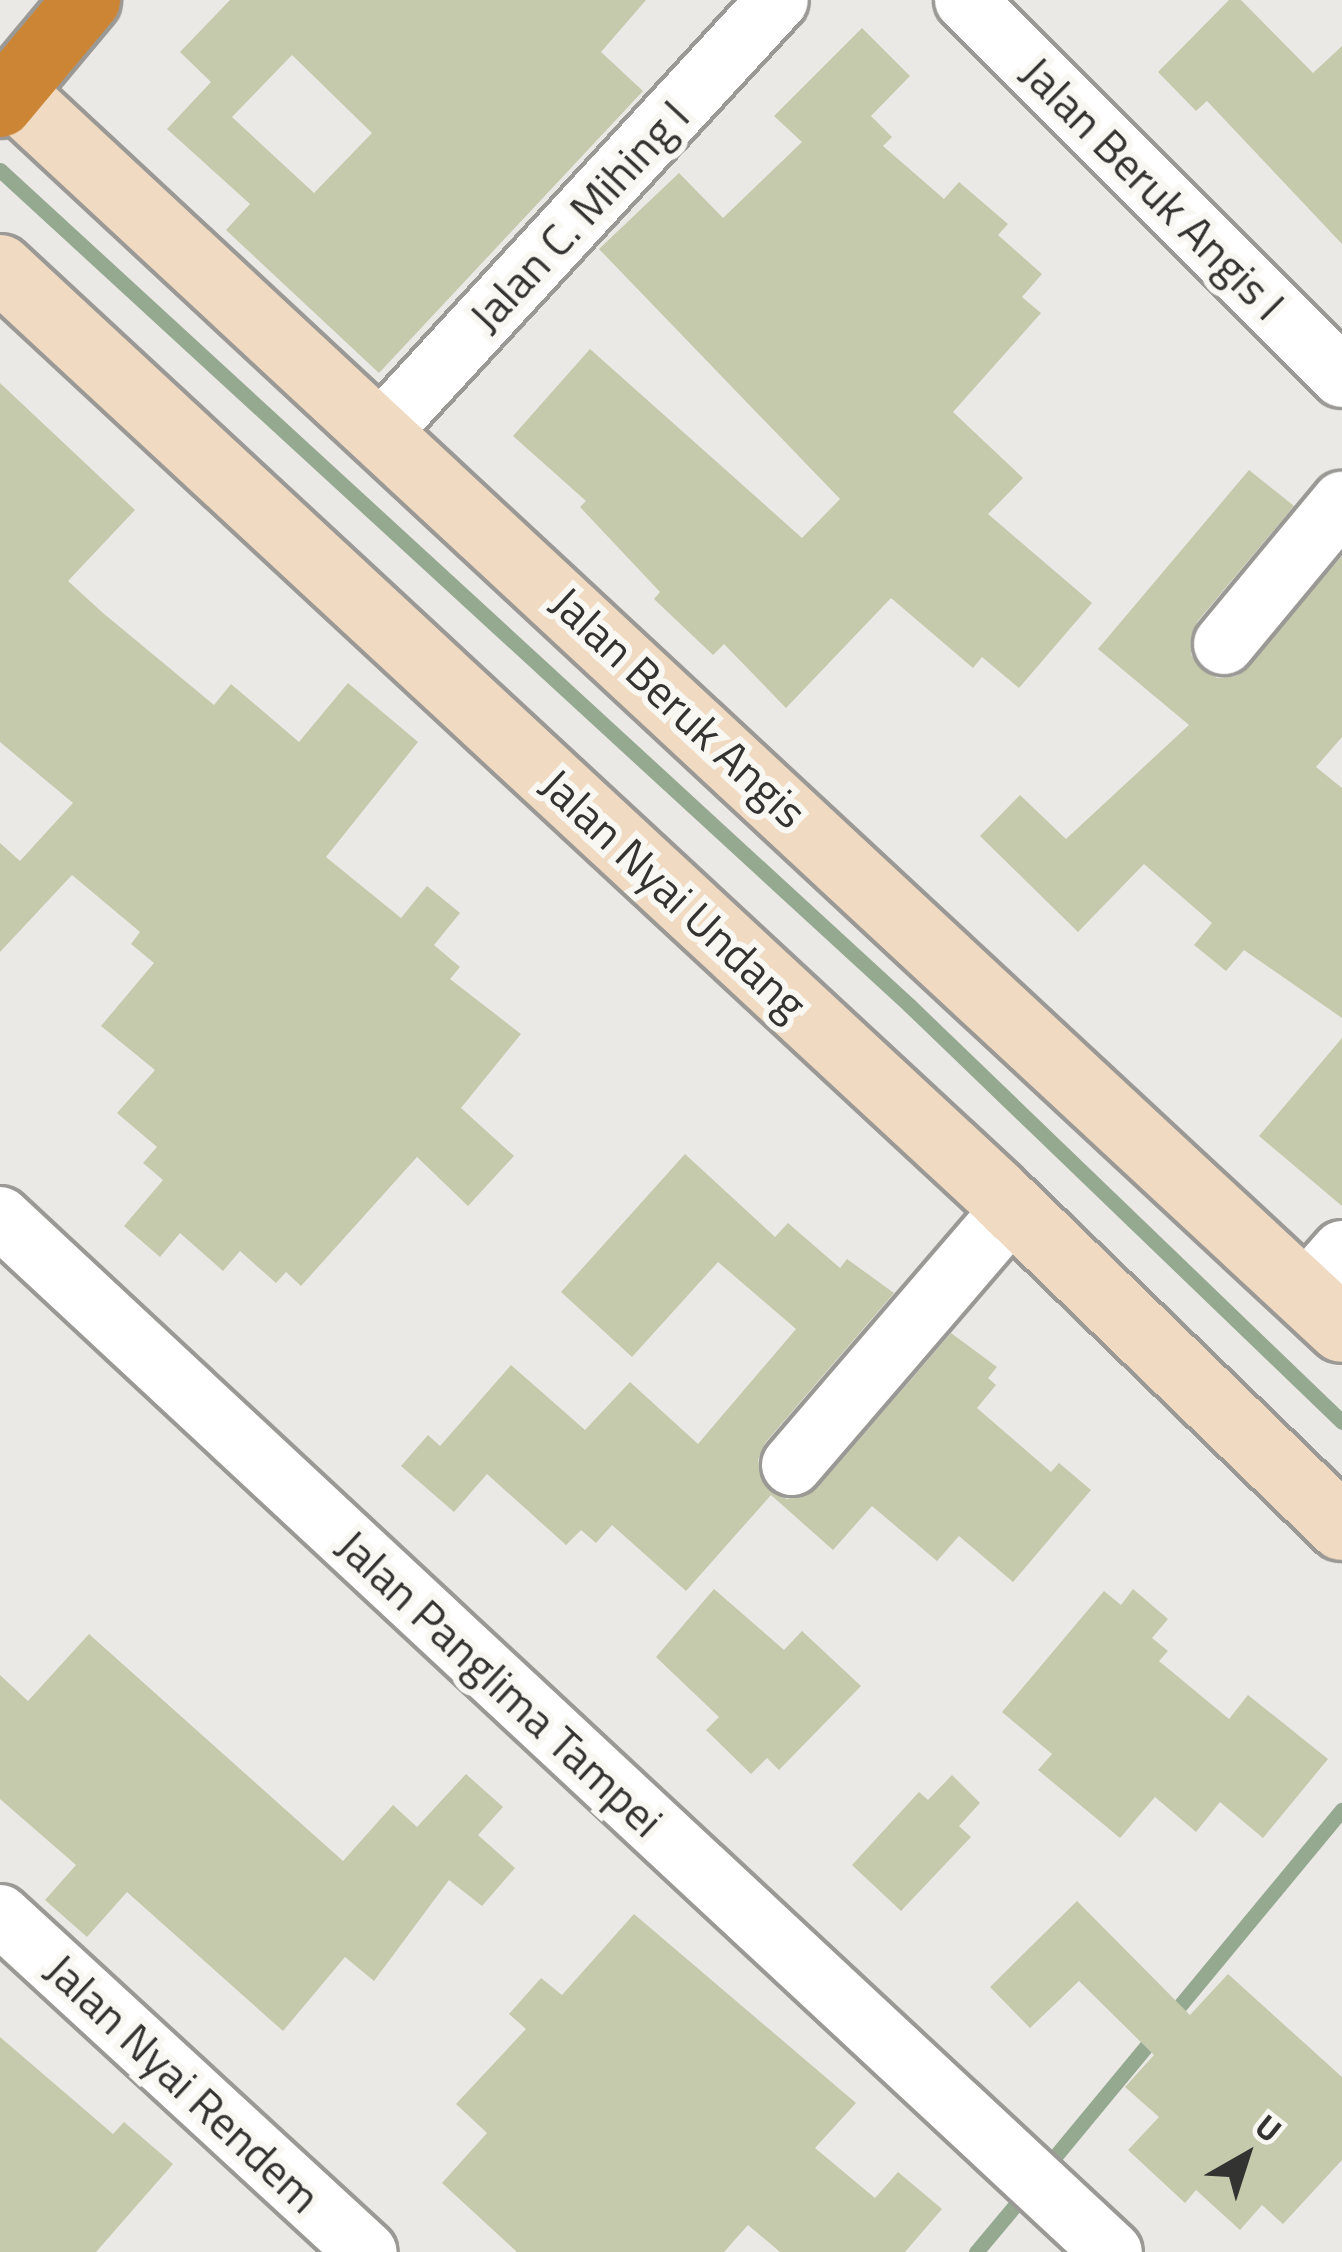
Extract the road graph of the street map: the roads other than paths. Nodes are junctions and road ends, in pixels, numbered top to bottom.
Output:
1 (87, 0) edge
2 (778, 0) edge
3 (965, 0) edge
4 (5, 98) edge
5 (0, 268) edge
6 (1342, 377) edge
7 (380, 432) junction
8 (1342, 502) edge
9 (1224, 644) dead end
10 (1013, 1208) junction
11 (0, 1217) edge
12 (1330, 1291) edge
13 (792, 1465) dead end
14 (1342, 1527) edge
15 (0, 1915) edge
16 (365, 2252) edge
17 (1112, 2252) edge

1 - 4 highway
2 - 7 street, Jalan C. Mihing I
3 - 6 street, Jalan Beruk Angis I
4 - 7 street, Jalan Beruk Angis
5 - 10 street, Jalan Nyai Undang
7 - 12 street, Jalan Beruk Angis
8 - 9 street
10 - 13 street
10 - 14 street, Jalan Nyai Undang
11 - 17 street, Jalan Panglima Tampei
15 - 16 street, Jalan Nyai Rendem

